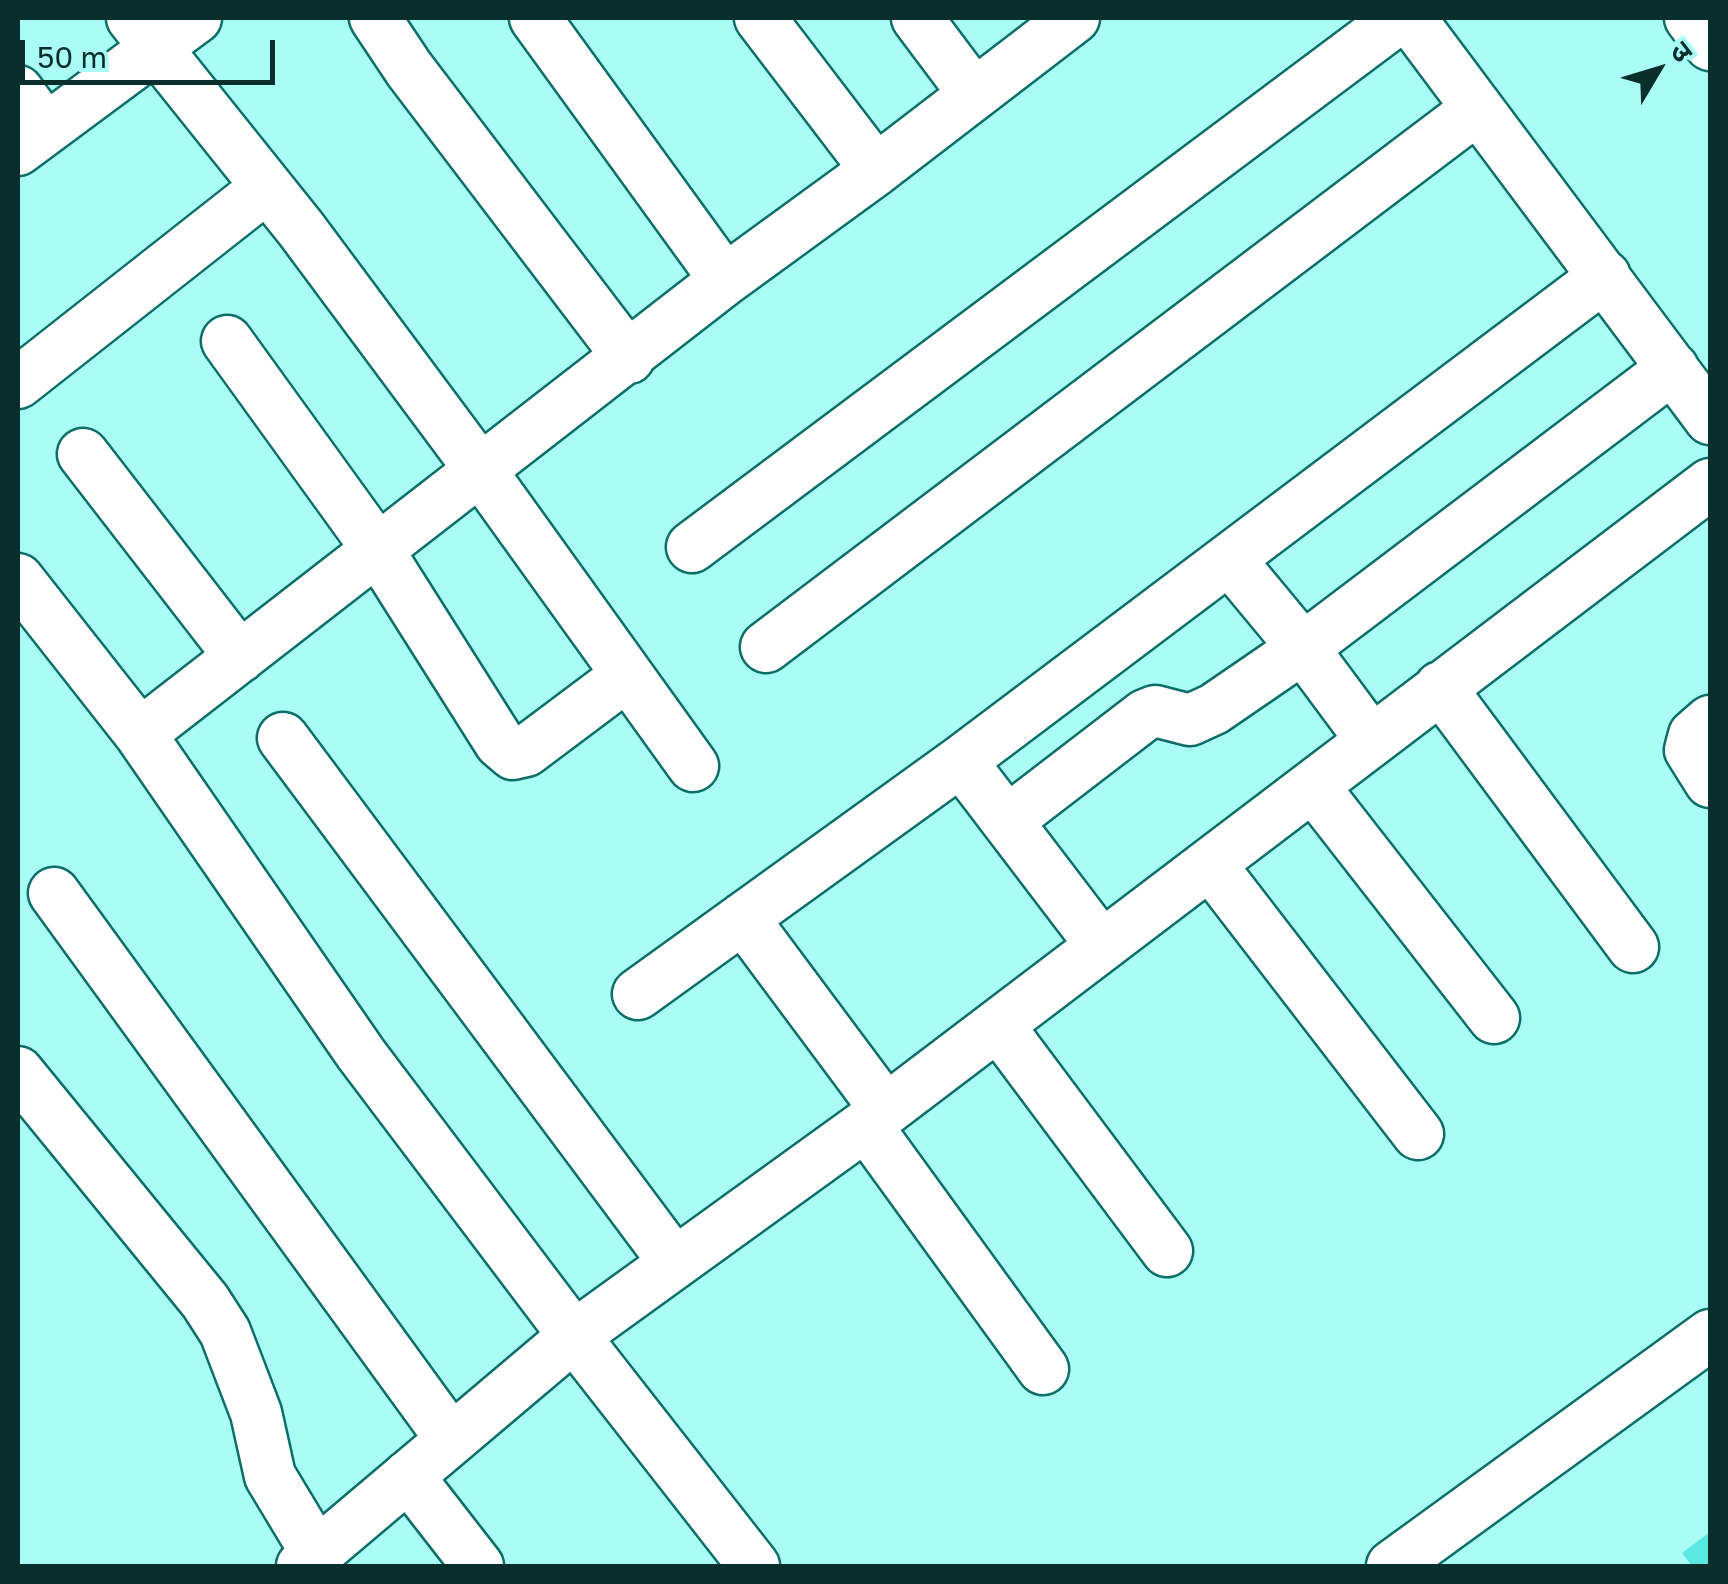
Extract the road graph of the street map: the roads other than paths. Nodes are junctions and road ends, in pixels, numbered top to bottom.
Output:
1 (196, 18) edge
2 (375, 18) edge
3 (535, 18) edge
4 (760, 18) edge
5 (917, 18) edge
6 (1074, 18) edge
7 (1399, 18) edge
8 (1410, 18) edge
9 (1690, 18) edge
10 (144, 32) edge
11 (1710, 45) edge
12 (974, 94) junction
13 (1477, 109) junction
14 (27, 124) edge
15 (876, 170) junction
16 (267, 187) junction
17 (1605, 276) junction
18 (725, 280) junction
19 (227, 341) dead end
20 (628, 358) junction
21 (1673, 368) junction
22 (18, 383) edge
23 (1710, 419) edge
24 (83, 454) dead end
25 (481, 471) junction
26 (1710, 484) edge
27 (692, 547) dead end
28 (378, 550) junction
29 (1230, 560) junction
30 (18, 579) edge
31 (766, 647) dead end
32 (1302, 648) junction
33 (240, 657) junction
34 (626, 676) junction
35 (1440, 686) junction
36 (1710, 720) edge
37 (140, 734) junction
38 (283, 738) dead end
39 (1372, 741) junction
40 (961, 761) junction
41 (693, 766) dead end
42 (1710, 782) edge
43 (1313, 786) junction
44 (1007, 822) junction
45 (1210, 864) junction
46 (54, 892) dead end
47 (744, 918) junction
48 (1102, 946) junction
49 (1633, 947) dead end
50 (638, 994) dead end
51 (1494, 1018) dead end
52 (998, 1024) junction
53 (18, 1072) edge
54 (876, 1117) junction
55 (1418, 1134) dead end
56 (1168, 1252) dead end
57 (674, 1262) junction
58 (1710, 1335) edge
59 (574, 1336) junction
60 (1042, 1369) dead end
61 (451, 1439) junction
62 (408, 1476) junction
63 (309, 1560) edge
64 (478, 1566) edge
65 (754, 1566) edge
66 (1392, 1566) edge

1 - 10 street
2 - 20 street
3 - 18 street
4 - 15 street
5 - 12 street
6 - 12 street
7 - 27 street
8 - 13 street
9 - 11 street
10 - 14 street
10 - 16 street
12 - 15 street
13 - 17 street
13 - 31 street
15 - 18 street
16 - 22 street
16 - 25 street
17 - 21 street
17 - 29 street
18 - 20 street
19 - 28 street
20 - 25 street
21 - 23 street
21 - 32 street
24 - 33 street
25 - 28 street
25 - 34 street
26 - 35 street
28 - 33 street
28 - 34 street
29 - 32 street
29 - 40 street
30 - 37 street
32 - 39 street
32 - 44 street
33 - 37 street
34 - 41 street
35 - 39 street
35 - 49 street
36 - 42 street
37 - 59 street
38 - 57 street
39 - 43 street
40 - 44 street
40 - 47 street
43 - 45 street
43 - 51 street
44 - 48 street
45 - 48 street
45 - 55 street
46 - 61 street
47 - 50 street
47 - 54 street
48 - 52 street
52 - 54 street
52 - 56 street
53 - 63 street
54 - 57 street
54 - 60 street
57 - 59 street
58 - 66 street
59 - 61 street
59 - 65 street
61 - 62 street
62 - 63 street
62 - 64 street

